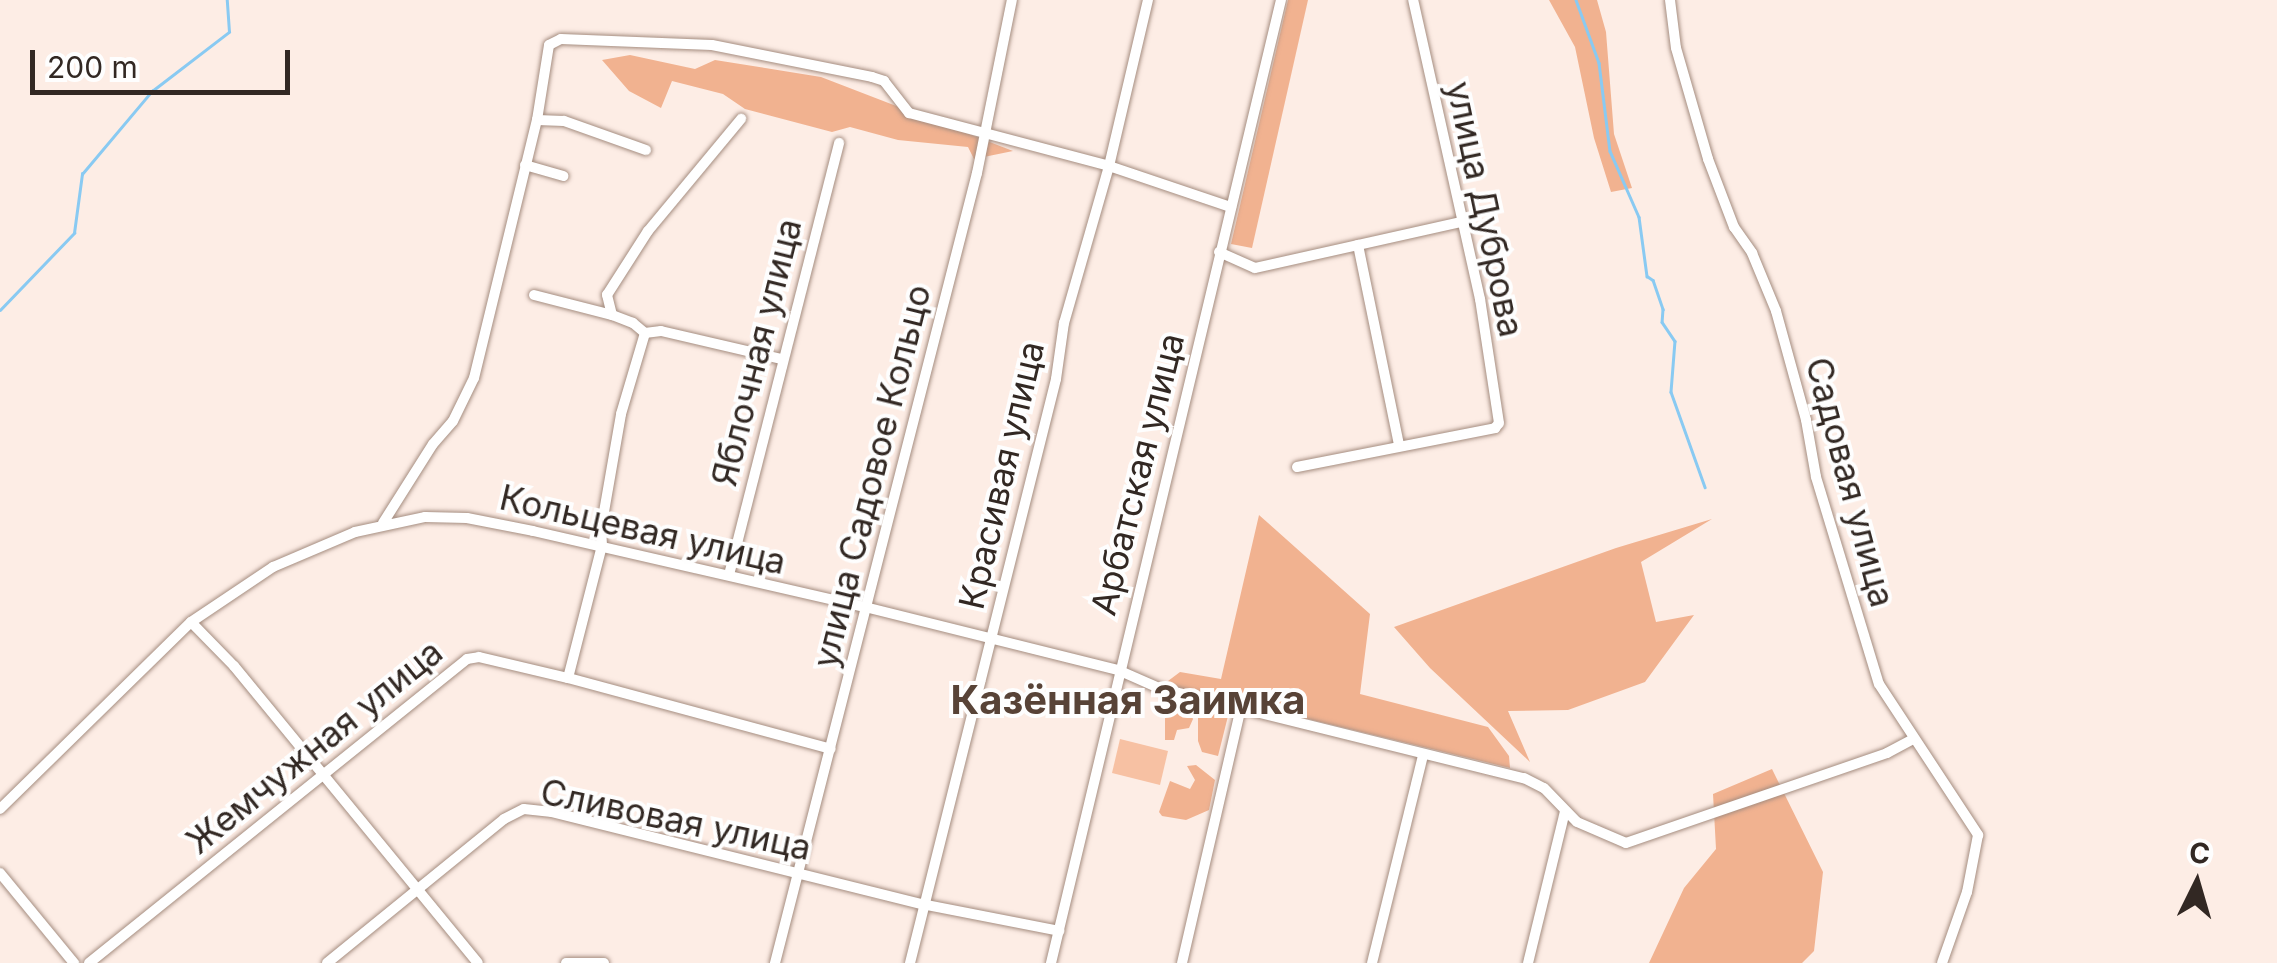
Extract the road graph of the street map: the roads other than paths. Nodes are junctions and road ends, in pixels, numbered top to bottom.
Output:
1 (1012, 0) edge
2 (1148, 0) edge
3 (1281, 0) edge
4 (1413, 0) edge
5 (1670, 0) edge
6 (742, 119) dead end
7 (537, 120) junction
8 (986, 134) junction
9 (839, 143) dead end
10 (646, 150) dead end
11 (525, 166) junction
12 (1108, 166) junction
13 (562, 176) dead end
14 (1230, 207) junction
15 (1460, 222) junction
16 (1358, 246) junction
17 (1219, 252) junction
18 (534, 295) dead end
19 (612, 315) junction
20 (645, 333) junction
21 (781, 360) junction
22 (1400, 446) junction
23 (1297, 467) dead end
24 (383, 524) junction
25 (602, 546) junction
26 (729, 576) junction
27 (868, 608) junction
28 (191, 622) junction
29 (989, 640) junction
30 (1118, 670) junction
31 (568, 678) junction
32 (1241, 708) junction
33 (1914, 740) junction
34 (831, 749) junction
35 (1423, 755) junction
36 (322, 775) junction
37 (0, 809) edge
38 (1565, 811) junction
39 (0, 873) edge
40 (798, 873) junction
41 (417, 888) junction
42 (922, 904) junction
43 (1059, 931) junction
44 (74, 963) edge
45 (89, 963) edge
46 (327, 963) edge
47 (478, 963) edge
48 (566, 963) edge
49 (604, 963) edge
50 (775, 963) edge
51 (910, 963) edge
52 (1051, 963) edge
53 (1182, 963) edge
54 (1372, 963) edge
55 (1528, 963) edge
56 (1942, 963) edge

1 - 8 street, улица Садовое Кольцо
2 - 12 street, Красивая улица
3 - 14 street, Арбатская улица
4 - 15 street, улица Дуброва
5 - 33 street, Садовая улица
6 - 19 street
7 - 8 street
7 - 10 street
7 - 11 street
8 - 12 street
8 - 27 street, улица Садовое Кольцо
9 - 21 street, Яблочная улица
11 - 13 street
11 - 24 street
12 - 14 street
12 - 29 street, Красивая улица
14 - 17 street, Арбатская улица
15 - 16 street
15 - 22 street, улица Дуброва
16 - 17 street
16 - 22 street
17 - 30 street, Арбатская улица
18 - 19 street
19 - 20 street
20 - 21 street
20 - 25 street
21 - 26 street, Яблочная улица
22 - 23 street
24 - 25 street, Кольцевая улица
24 - 28 street, Кольцевая улица
25 - 26 street, Кольцевая улица
25 - 31 street
26 - 27 street, Кольцевая улица
27 - 29 street, Кольцевая улица
27 - 34 street, улица Садовое Кольцо
28 - 36 street
28 - 37 street, Кольцевая улица
29 - 30 street, Кольцевая улица
29 - 42 street, Красивая улица
30 - 32 street, Кольцевая улица
30 - 43 street, Арбатская улица
31 - 34 street, Жемчужная улица
31 - 36 street, Жемчужная улица
32 - 35 street, Кольцевая улица
32 - 53 street
33 - 38 street, Кольцевая улица
33 - 56 street, Садовая улица
34 - 40 street, улица Садовое Кольцо
35 - 38 street, Кольцевая улица
35 - 54 street
36 - 41 street
36 - 45 street, Жемчужная улица
38 - 55 street
39 - 44 street
40 - 41 street, Сливовая улица
40 - 42 street, Сливовая улица
40 - 50 street, улица Садовое Кольцо
41 - 46 street, Сливовая улица
41 - 47 street
42 - 43 street, Сливовая улица
42 - 51 street, Красивая улица
43 - 52 street, Арбатская улица
48 - 49 street

